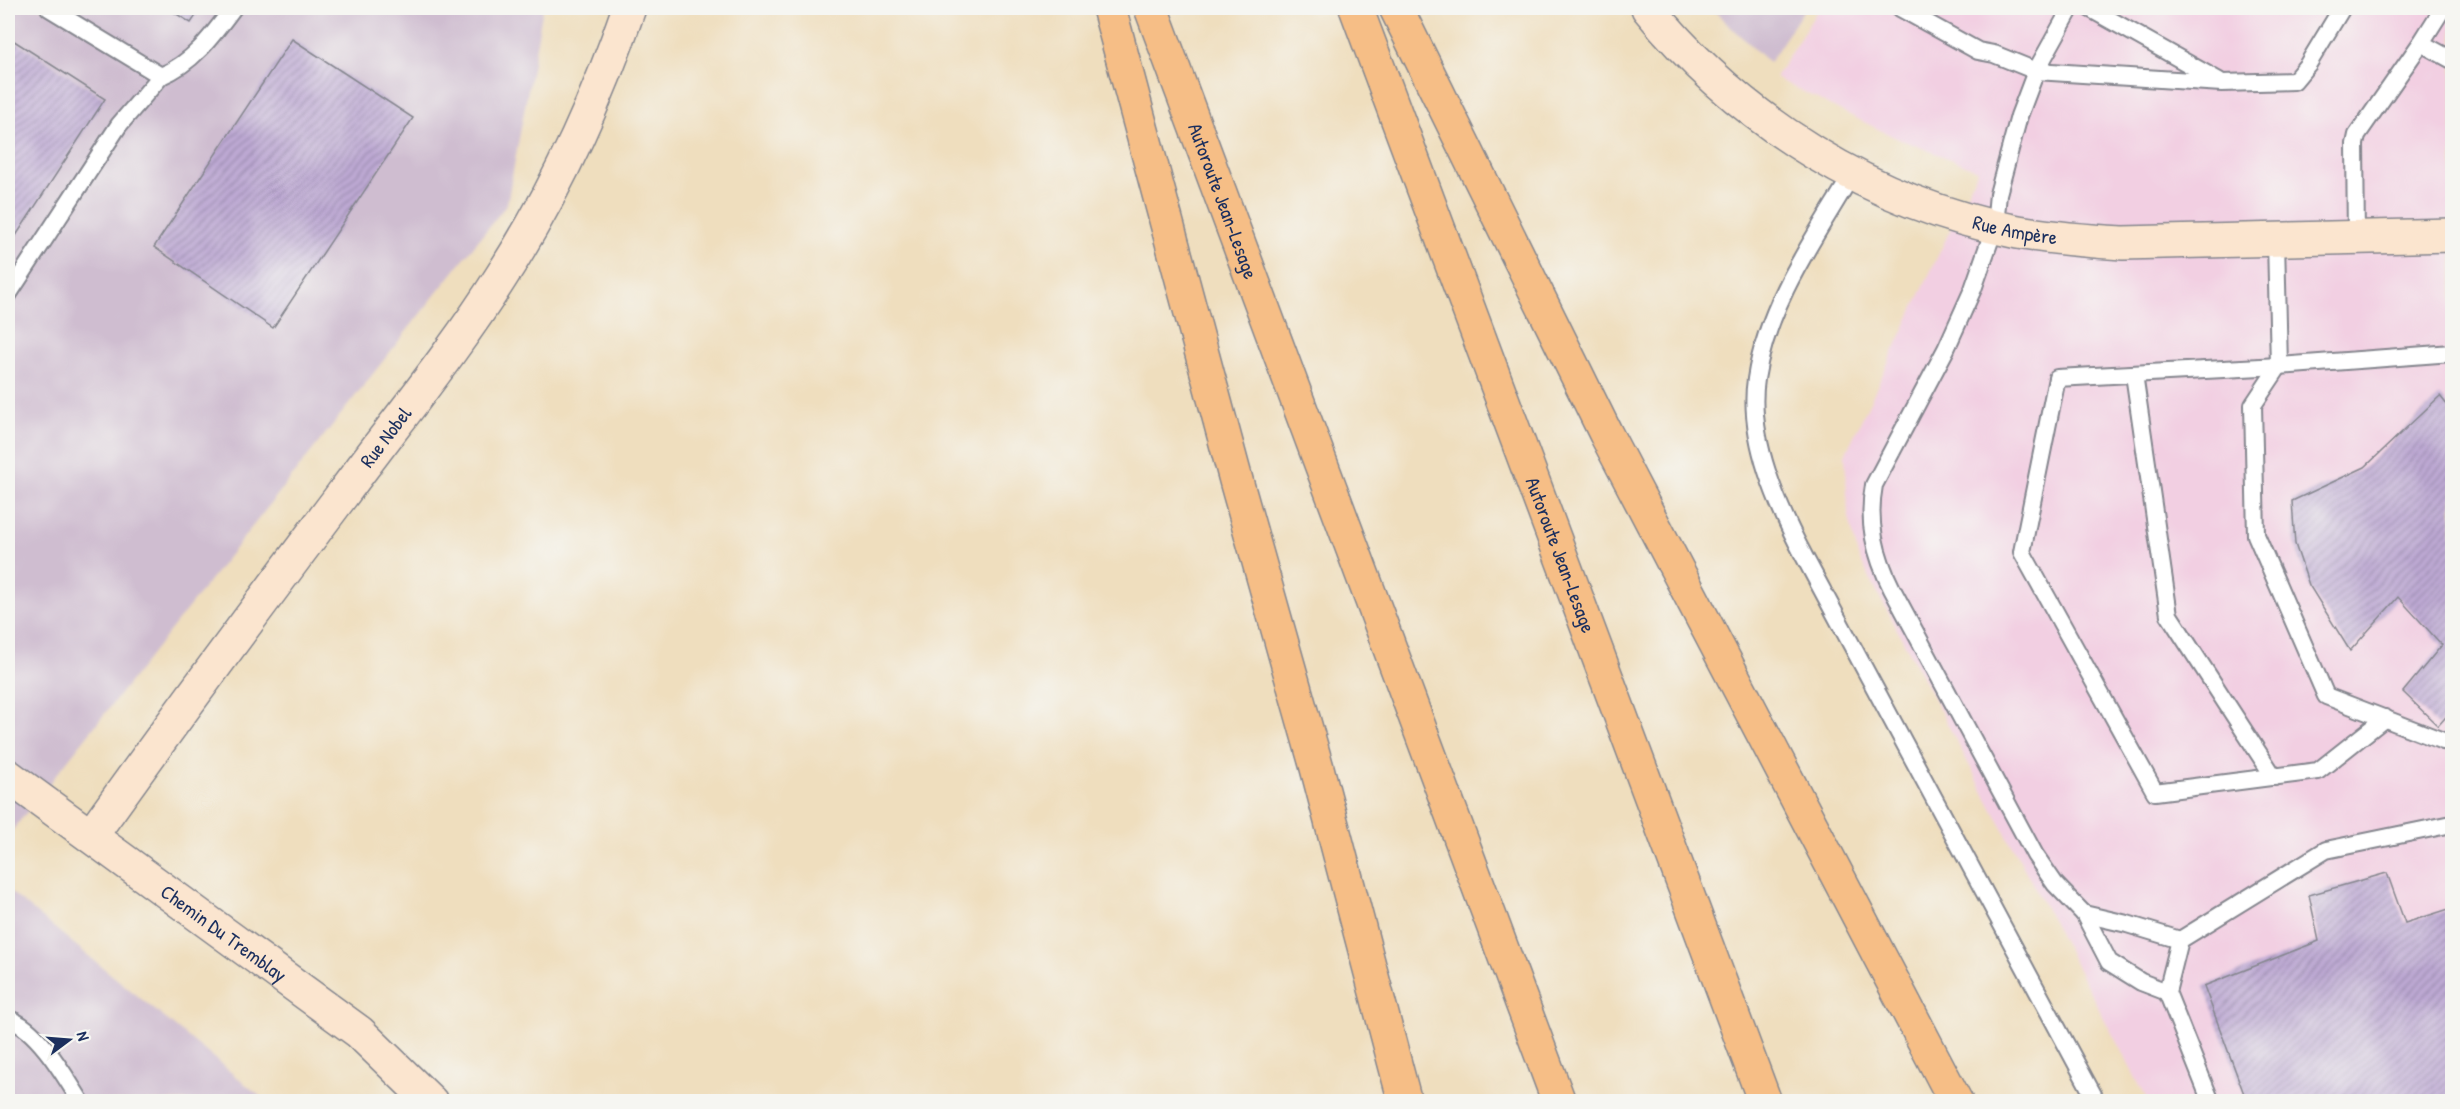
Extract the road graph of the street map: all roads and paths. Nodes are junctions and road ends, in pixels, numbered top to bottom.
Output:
1 (49, 8) edge
2 (233, 8) edge
3 (629, 8) edge
4 (1109, 8) edge
5 (1150, 8) edge
6 (1356, 8) edge
7 (1396, 8) edge
8 (1648, 8) edge
9 (1900, 8) edge
10 (2071, 8) edge
11 (2089, 8) edge
12 (2342, 8) edge
13 (2443, 8) edge
14 (2421, 44) junction
15 (2452, 60) edge
16 (2036, 71) junction
17 (160, 76) junction
18 (2222, 83) junction
19 (1853, 173) junction
20 (1995, 226) junction
21 (2452, 235) edge
22 (2356, 238) junction
23 (2276, 241) junction
24 (8, 295) edge
25 (2452, 353) edge
26 (2279, 366) junction
27 (2134, 374) junction
28 (2385, 718) junction
29 (2452, 742) edge
30 (8, 776) edge
31 (2274, 777) junction
32 (2452, 824) edge
33 (91, 836) junction
34 (2084, 914) junction
35 (2180, 940) junction
36 (2167, 992) junction
37 (8, 1019) edge
38 (81, 1101) edge
39 (431, 1101) edge
40 (1405, 1101) edge
41 (1559, 1101) edge
42 (1765, 1101) edge
43 (1956, 1101) edge
44 (2097, 1101) edge
45 (2211, 1101) edge

1 - 17 lane
2 - 17 lane
3 - 33 street, Rue Nobel
4 - 40 highway
5 - 41 highway, Autoroute Jean-Lesage
6 - 42 highway, Autoroute Jean-Lesage
7 - 43 highway
8 - 19 street, Rue Ampère
9 - 16 lane
10 - 16 lane
11 - 18 lane
12 - 18 lane
13 - 14 lane
14 - 15 lane
14 - 22 lane
16 - 18 lane
16 - 20 lane
17 - 24 lane
19 - 20 street, Rue Ampère
19 - 44 lane
20 - 23 street, Rue Ampère
20 - 34 lane
21 - 22 street, Rue Ampère
22 - 23 street, Rue Ampère
23 - 26 lane
25 - 26 lane
26 - 27 lane
26 - 28 lane
27 - 31 lane
27 - 31 lane
28 - 29 lane
28 - 31 lane
30 - 33 street, Chemin Du Tremblay
32 - 35 lane
33 - 39 street, Chemin Du Tremblay
34 - 35 lane
34 - 36 lane
35 - 36 lane
36 - 45 lane
37 - 38 lane

